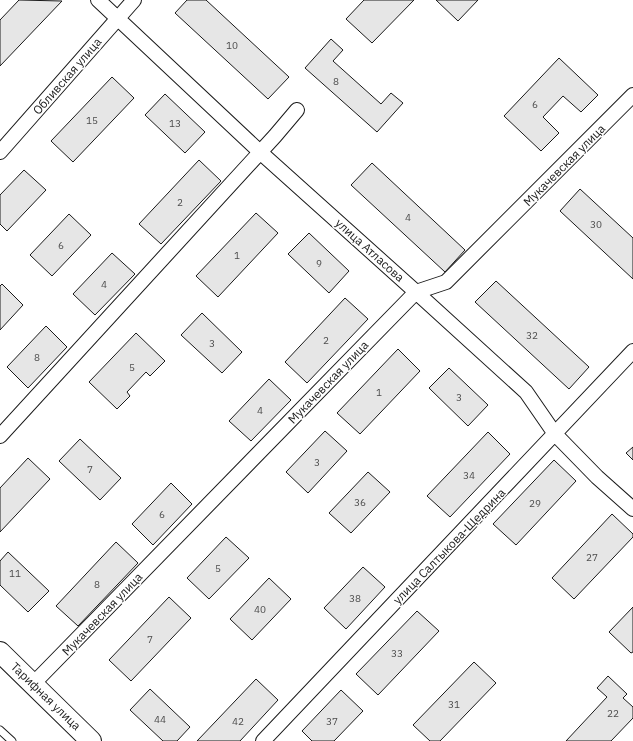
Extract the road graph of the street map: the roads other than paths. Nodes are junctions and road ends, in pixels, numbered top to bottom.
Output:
1 (98, 0) edge
2 (134, 0) edge
3 (117, 18) junction
4 (633, 95) edge
5 (298, 110) dead end
6 (0, 152) edge
7 (260, 152) junction
8 (416, 292) junction
9 (633, 351) edge
10 (555, 434) junction
11 (0, 436) edge
12 (633, 509) edge
13 (0, 652) edge
14 (33, 684) junction
15 (0, 730) edge
16 (12, 741) edge
17 (92, 741) edge
18 (263, 741) edge

1 - 3 street, улица Атласова
2 - 3 street, Обливская улица
3 - 6 street, Обливская улица
3 - 7 street, улица Атласова
4 - 8 street, Мукачевская улица
5 - 7 street
7 - 8 street, улица Атласова
7 - 11 street
8 - 10 street, улица Атласова
8 - 14 street, Мукачевская улица
9 - 10 street, улица Салтыкова-Щедрина
10 - 12 street, улица Атласова
10 - 18 street, улица Салтыкова-Щедрина
13 - 14 street, Тарифная улица
14 - 17 street, Тарифная улица
15 - 16 lane

